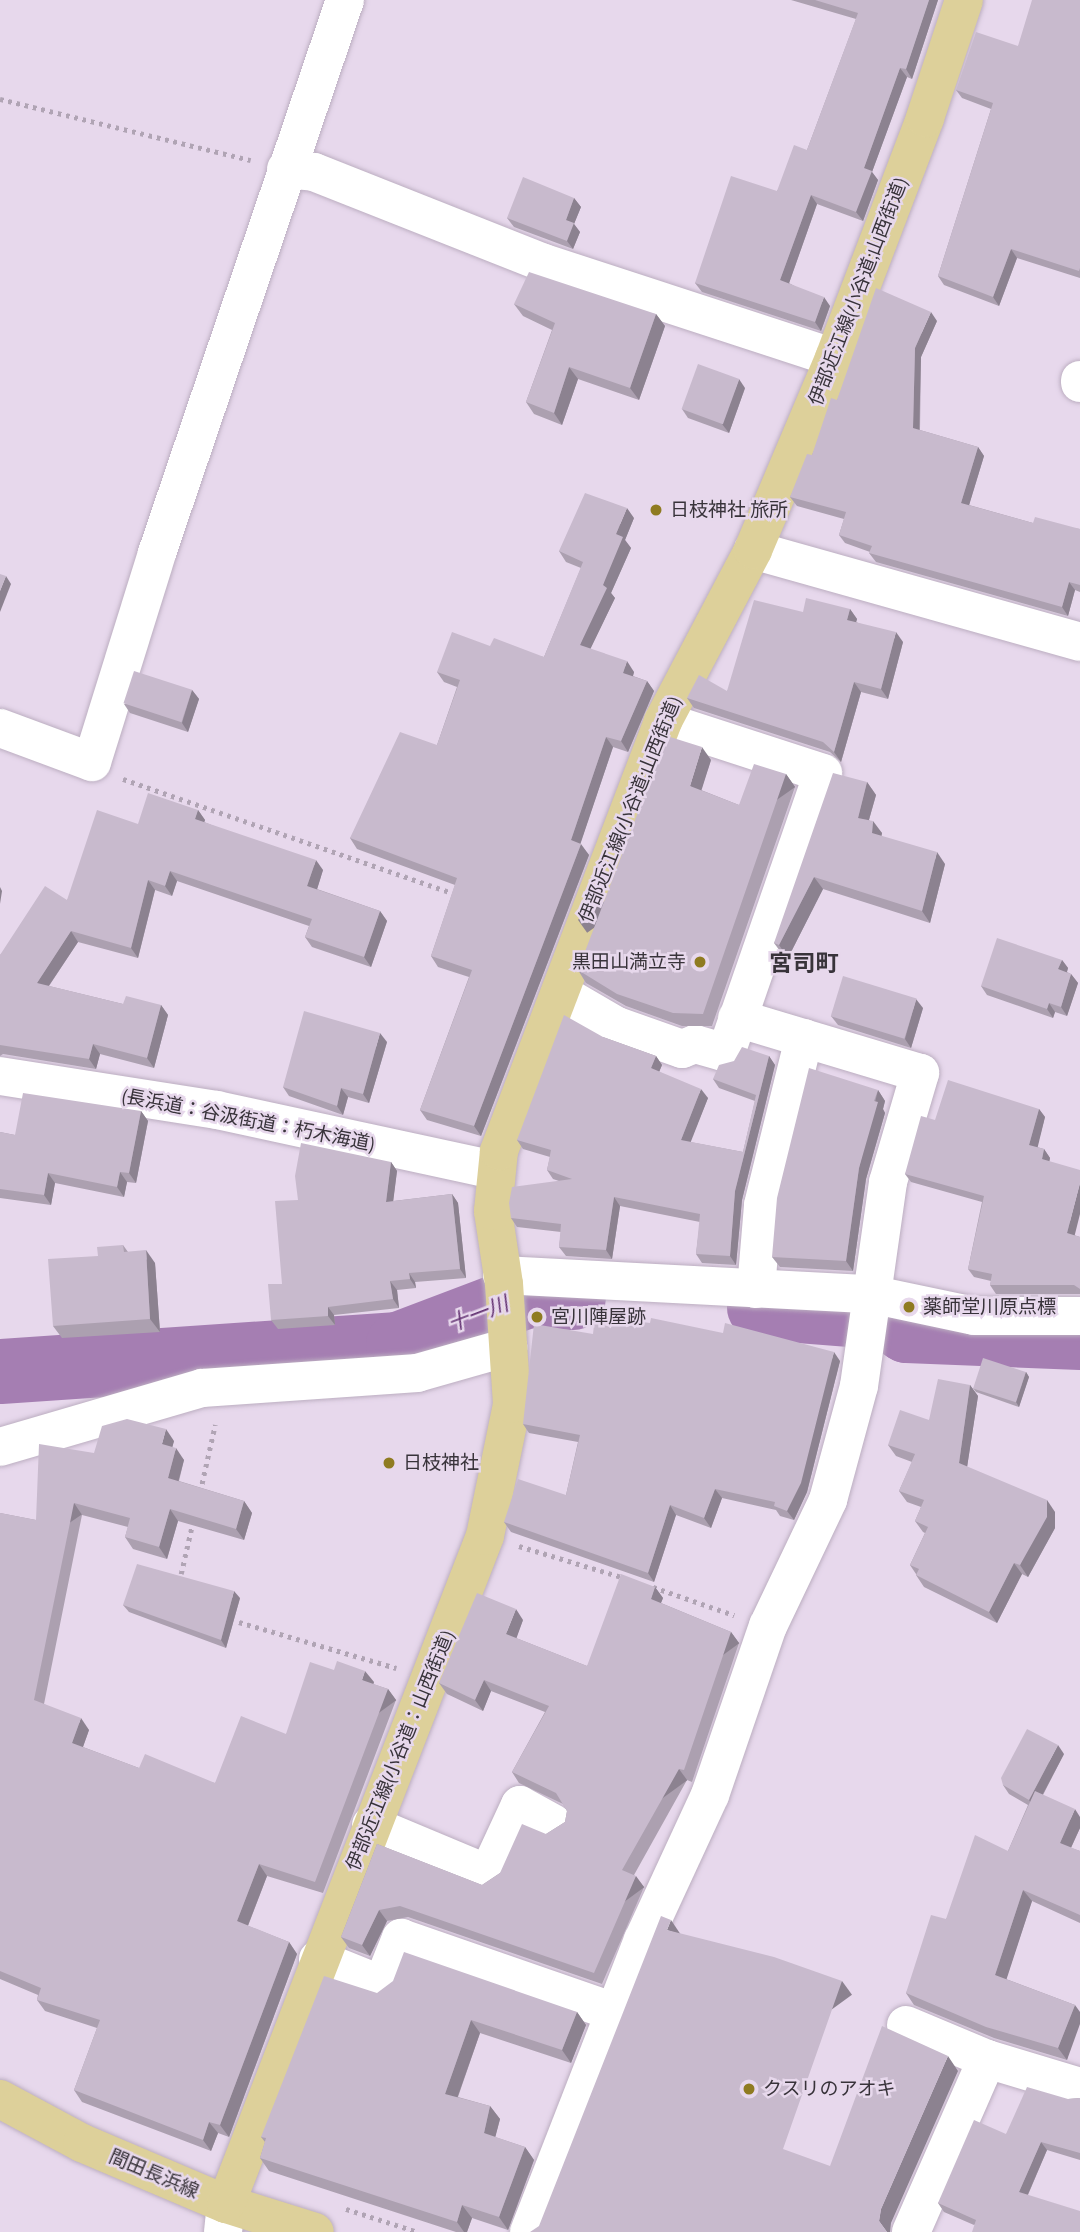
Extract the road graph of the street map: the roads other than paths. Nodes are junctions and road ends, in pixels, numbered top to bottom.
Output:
1 (345, 0) edge
2 (964, 0) edge
3 (286, 169) junction
4 (834, 358) junction
5 (753, 550) junction
6 (1080, 642) edge
7 (663, 721) junction
8 (0, 728) edge
9 (560, 993) junction
10 (737, 1018) junction
11 (804, 1038) junction
12 (0, 1076) edge
13 (494, 1170) junction
14 (756, 1289) junction
15 (505, 1305) junction
16 (869, 1309) junction
17 (1080, 1316) edge
18 (0, 1447) edge
19 (553, 1823) dead end
20 (371, 1825) junction
21 (318, 1959) junction
22 (615, 2012) junction
23 (906, 2025) dead end
24 (987, 2059) junction
25 (1076, 2076) edge
26 (0, 2099) edge
27 (224, 2218) edge
28 (314, 2232) edge
29 (529, 2232) edge
30 (911, 2232) edge

1 - 3 street
2 - 4 main road, 伊部近江線(小谷道;山西街道)
3 - 4 street
3 - 8 street
4 - 5 main road, 伊部近江線(小谷道;山西街道)
5 - 6 street
5 - 7 main road, 伊部近江線(小谷道;山西街道)
7 - 9 main road, 伊部近江線(小谷道;山西街道)
7 - 10 street
9 - 10 street
9 - 13 main road, 伊部近江線(小谷道;山西街道)
10 - 11 street
11 - 14 street
11 - 16 street
12 - 13 street, (長浜道：谷汲街道：朽木海道)
13 - 15 main road, 伊部近江線(小谷道;山西街道)
14 - 15 street
14 - 16 street
15 - 18 street
15 - 20 main road, 伊部近江線(小谷道：山西街道)
16 - 17 street
16 - 22 street
19 - 20 street
20 - 21 main road, 伊部近江線(小谷道：山西街道)
21 - 22 street
21 - 27 main road, 伊部近江線(小谷道：山西街道)
22 - 29 street
23 - 24 street
24 - 25 street
24 - 30 street
26 - 27 main road, 間田長浜線
27 - 28 main road, 間田長浜線

